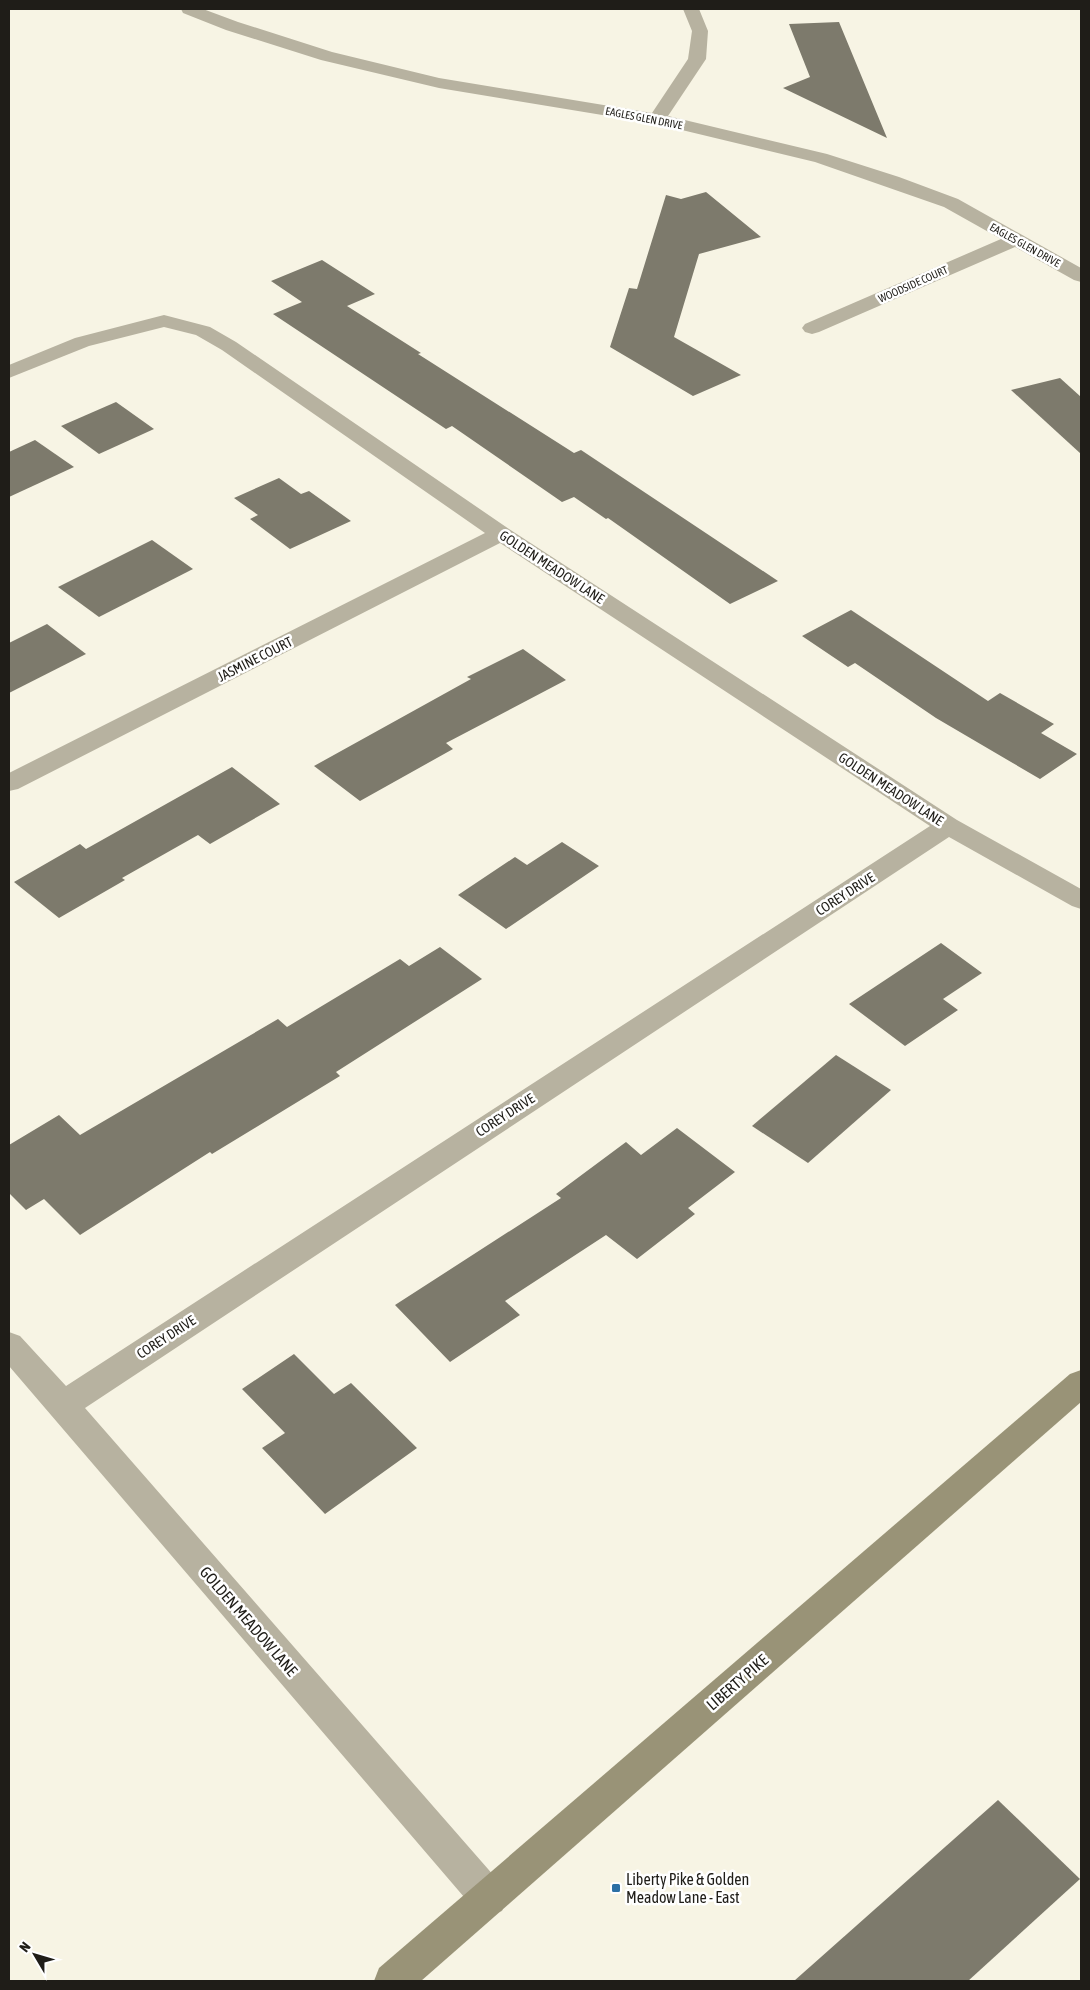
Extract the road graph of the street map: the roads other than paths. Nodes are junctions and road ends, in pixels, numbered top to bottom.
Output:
1 (189, 9) edge
2 (691, 9) edge
3 (657, 119) junction
4 (1014, 240) junction
5 (1081, 276) edge
6 (812, 328) dead end
7 (9, 372) edge
8 (501, 534) junction
9 (9, 783) edge
10 (948, 826) junction
11 (1081, 900) edge
12 (9, 1345) edge
13 (1081, 1382) edge
14 (63, 1405) junction
15 (489, 1898) junction
16 (393, 1981) edge

1 - 3 street, EAGLES GLEN DRIVE
2 - 3 street
3 - 4 street, EAGLES GLEN DRIVE
4 - 5 street, EAGLES GLEN DRIVE
4 - 6 street, WOODSIDE COURT
7 - 8 street, GOLDEN MEADOW LANE
8 - 9 street, JASMINE COURT
8 - 10 street, GOLDEN MEADOW LANE
10 - 11 street, GOLDEN MEADOW LANE
10 - 14 street, COREY DRIVE
12 - 14 street, GOLDEN MEADOW LANE
13 - 15 street, LIBERTY PIKE
14 - 15 street, GOLDEN MEADOW LANE
15 - 16 street, LIBERTY PIKE

